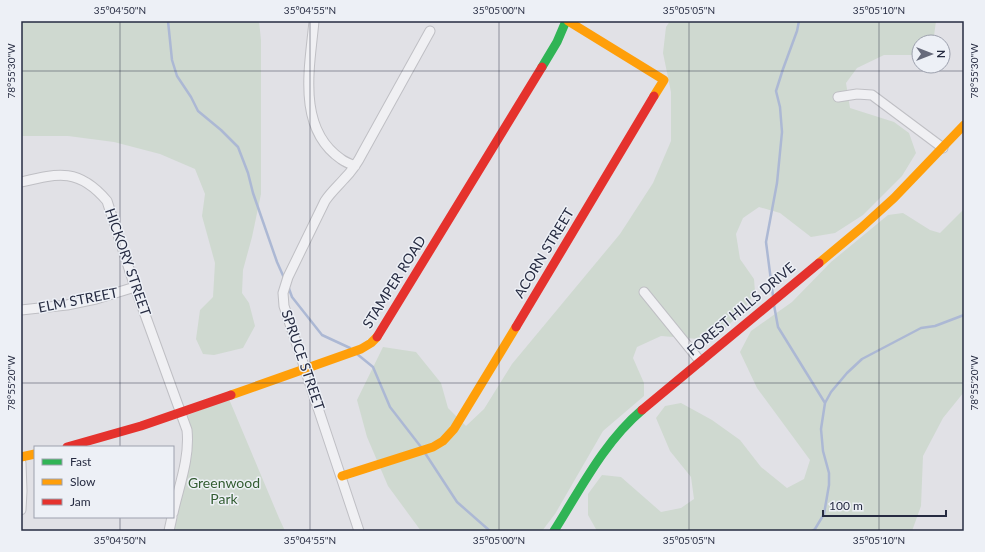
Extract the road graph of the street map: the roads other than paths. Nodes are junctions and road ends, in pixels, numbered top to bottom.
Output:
1 (314, 21) edge
2 (567, 21) edge
3 (430, 31) dead end
4 (838, 98) dead end
5 (964, 125) edge
6 (943, 148) junction
7 (355, 166) junction
8 (21, 182) edge
9 (135, 287) junction
10 (644, 292) dead end
11 (21, 310) edge
12 (700, 361) junction
13 (306, 368) junction
14 (181, 412) junction
15 (71, 446) edge
16 (34, 454) edge
17 (21, 457) edge
18 (21, 463) edge
19 (342, 476) junction
20 (174, 509) edge
21 (21, 510) edge
22 (172, 518) edge
23 (169, 531) edge
24 (359, 531) edge
25 (554, 531) edge

1 - 7 street
2 - 13 street, STAMPER ROAD
2 - 19 street, ACORN STREET
3 - 7 street, SPRUCE STREET
4 - 6 street
5 - 6 street, FOREST HILLS DRIVE
6 - 12 street, FOREST HILLS DRIVE
7 - 13 street, SPRUCE STREET
8 - 9 street, HICKORY STREET
9 - 11 street, ELM STREET
9 - 14 street, HICKORY STREET
10 - 12 street
12 - 25 street, FOREST HILLS DRIVE
13 - 14 street, STAMPER ROAD
13 - 19 street, SPRUCE STREET
14 - 15 street, STAMPER ROAD
14 - 20 street, HICKORY STREET
16 - 17 street
18 - 21 street
19 - 24 street, SPRUCE STREET
22 - 23 street

